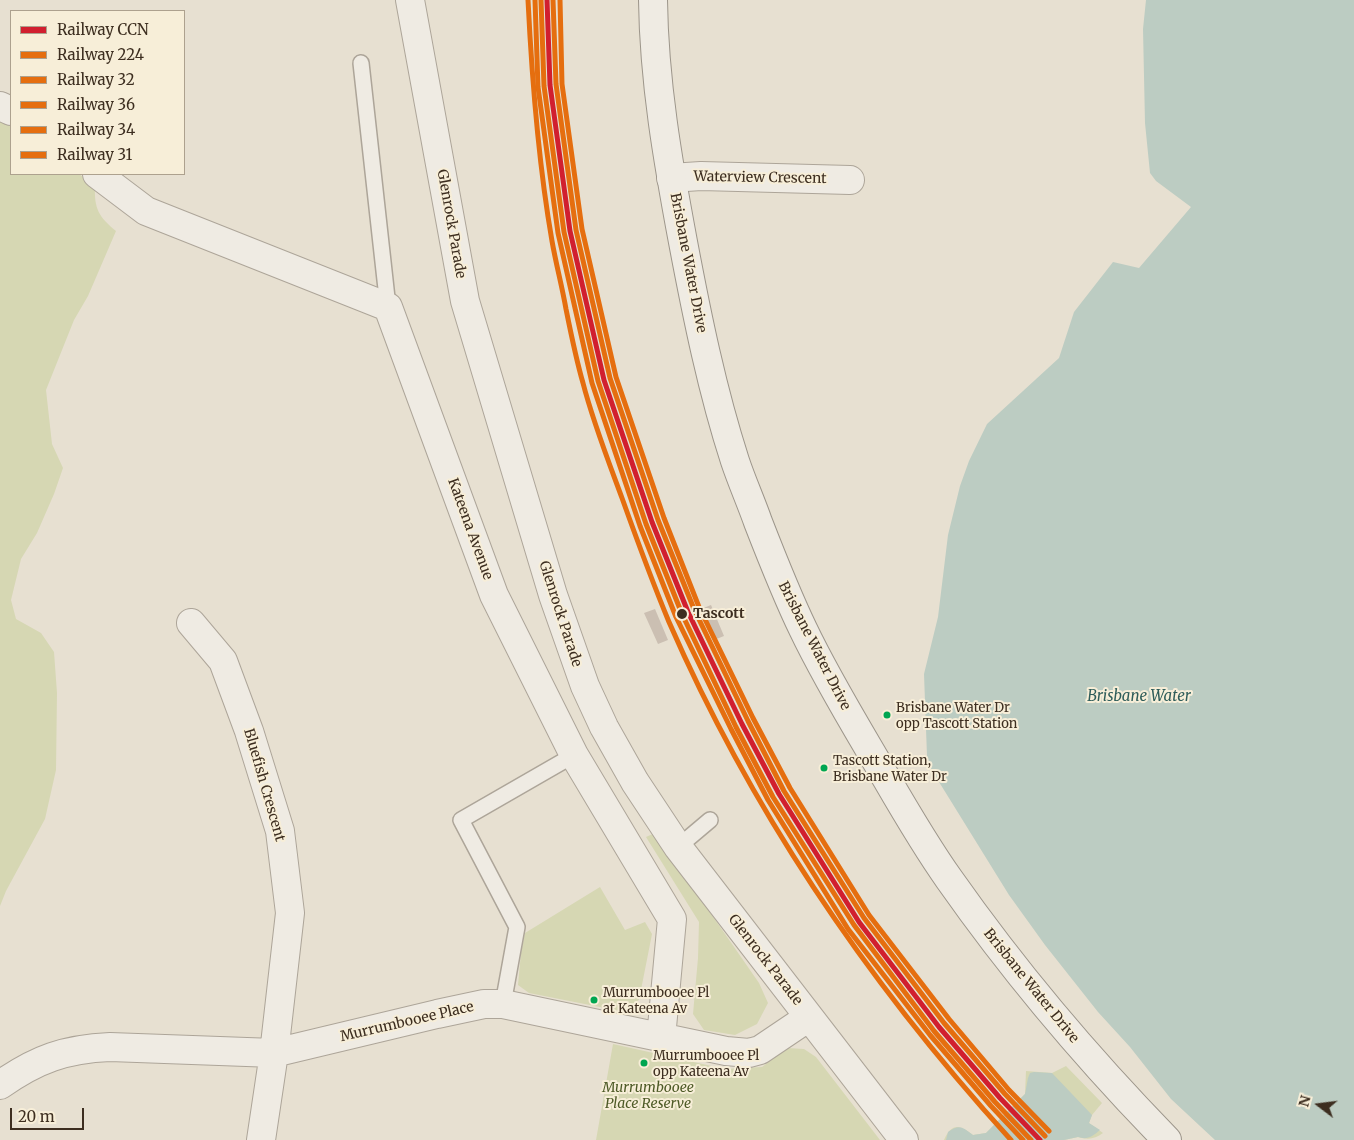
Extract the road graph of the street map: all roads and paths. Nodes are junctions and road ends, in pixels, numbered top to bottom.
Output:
1 (410, 0) edge
2 (653, 0) edge
3 (361, 63) dead end
4 (98, 175) edge
5 (671, 178) junction
6 (850, 180) dead end
7 (388, 308) junction
8 (191, 623) dead end
9 (574, 755) junction
10 (710, 820) dead end
11 (678, 847) junction
12 (504, 1004) junction
13 (809, 1017) junction
14 (661, 1038) junction
15 (274, 1053) junction
16 (0, 1085) edge
17 (260, 1140) edge
18 (904, 1140) edge
19 (1168, 1140) edge

1 - 11 street, Glenrock Parade
2 - 5 street, Brisbane Water Drive
3 - 7 lane
4 - 7 street
5 - 6 street, Waterview Crescent
5 - 19 street, Brisbane Water Drive
7 - 9 street, Kateena Avenue
8 - 15 street, Bluefish Crescent
9 - 12 lane
9 - 14 street, Kateena Avenue
10 - 11 lane
11 - 13 street, Glenrock Parade
12 - 14 street, Murrumbooee Place
12 - 15 street, Murrumbooee Place
13 - 14 street, Murrumbooee Place
13 - 18 street, Glenrock Parade
15 - 16 street, Murrumbooee Place
15 - 17 street, Bluefish Crescent

